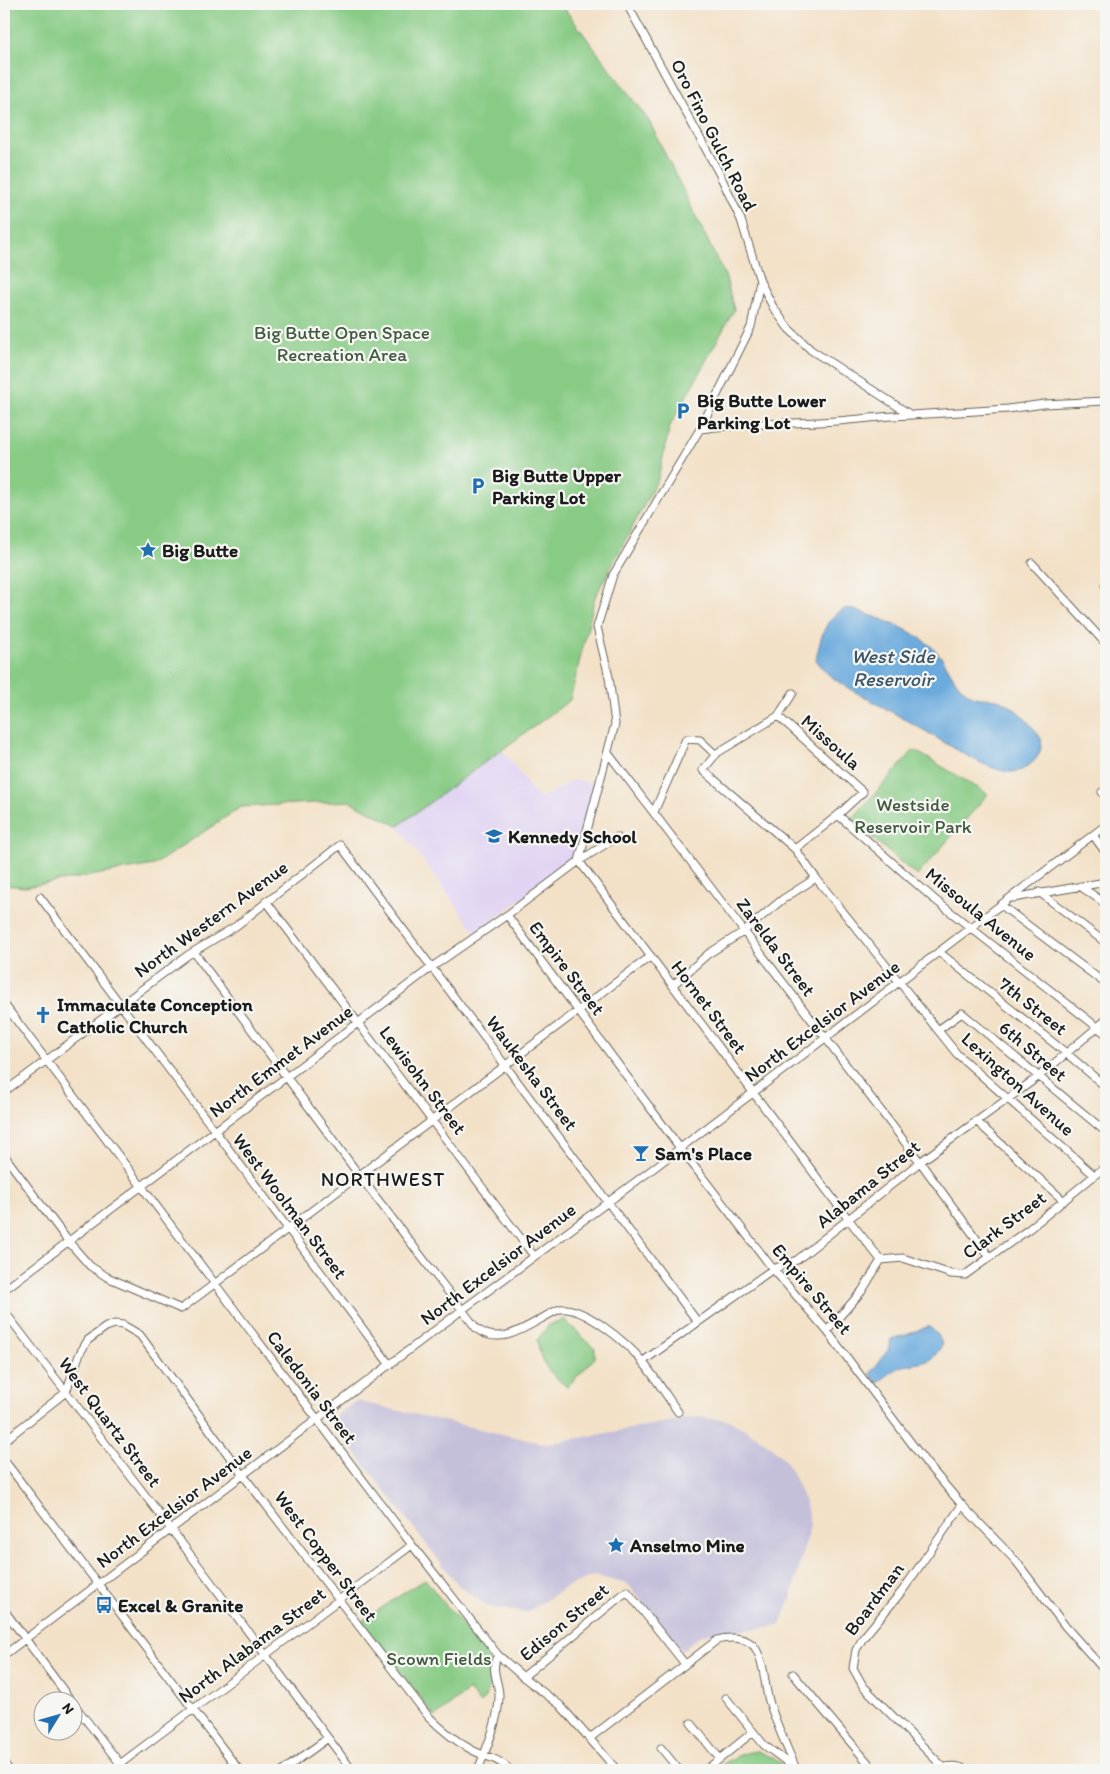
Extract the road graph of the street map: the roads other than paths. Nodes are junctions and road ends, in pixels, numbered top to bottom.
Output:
1 (627, 4) edge
2 (760, 280) junction
3 (1106, 401) edge
4 (911, 415) junction
5 (700, 429) junction
6 (1032, 563) dead end
7 (1106, 644) edge
8 (794, 693) dead end
9 (778, 716) junction
10 (608, 754) junction
11 (716, 755) junction
12 (654, 812) junction
13 (838, 815) junction
14 (1106, 824) edge
15 (1093, 835) junction
16 (617, 837) dead end
17 (340, 845) joint
18 (795, 850) junction
19 (1106, 853) edge
20 (579, 861) junction
21 (816, 878) junction
22 (1106, 882) edge
23 (1080, 886) junction
24 (1039, 892) junction
25 (40, 898) dead end
26 (1011, 898) junction
27 (266, 901) junction
28 (1106, 904) edge
29 (1001, 905) junction
30 (507, 915) junction
31 (971, 928) junction
32 (743, 932) junction
33 (1106, 942) edge
34 (194, 952) junction
35 (939, 952) junction
36 (651, 956) junction
37 (432, 967) junction
38 (900, 982) junction
39 (1106, 984) edge
40 (673, 985) junction
41 (4, 1004) edge
42 (119, 1005) junction
43 (578, 1010) junction
44 (1106, 1020) edge
45 (359, 1022) junction
46 (1098, 1028) junction
47 (938, 1030) junction
48 (1106, 1034) edge
49 (825, 1038) junction
50 (1065, 1052) junction
51 (46, 1060) junction
52 (505, 1065) junction
53 (1038, 1077) junction
54 (287, 1078) junction
55 (1106, 1087) edge
56 (4, 1092) edge
57 (754, 1093) junction
58 (1008, 1099) junction
59 (432, 1120) junction
60 (976, 1121) junction
61 (214, 1132) junction
62 (1106, 1132) edge
63 (680, 1148) junction
64 (4, 1155) edge
65 (920, 1162) junction
66 (1106, 1166) edge
67 (359, 1175) junction
68 (1094, 1175) junction
69 (141, 1187) junction
70 (1064, 1201) junction
71 (607, 1203) junction
72 (849, 1220) junction
73 (287, 1229) junction
74 (68, 1241) junction
75 (534, 1256) junction
76 (989, 1256) junction
77 (881, 1260) junction
78 (773, 1269) junction
79 (214, 1284) junction
80 (4, 1290) edge
81 (462, 1310) junction
82 (4, 1311) edge
83 (697, 1321) junction
84 (827, 1331) junction
85 (642, 1362) junction
86 (390, 1365) junction
87 (66, 1392) junction
88 (678, 1412) dead end
89 (316, 1420) junction
90 (4, 1441) edge
91 (4, 1460) edge
92 (243, 1475) junction
93 (962, 1505) junction
94 (171, 1529) junction
95 (412, 1545) junction
96 (98, 1584) junction
97 (339, 1601) junction
98 (4, 1610) edge
99 (25, 1640) junction
100 (4, 1655) edge
101 (265, 1655) junction
102 (498, 1655) junction
103 (685, 1664) junction
104 (1106, 1672) edge
105 (793, 1674) dead end
106 (523, 1677) junction
107 (64, 1692) edge
108 (726, 1698) dead end
109 (193, 1710) junction
110 (82, 1715) edge
111 (691, 1723) dead end
112 (753, 1732) junction
113 (328, 1738) junction
114 (590, 1738) junction
115 (661, 1748) dead end
116 (484, 1755) junction
117 (720, 1759) junction
118 (4, 1763) edge
119 (123, 1767) edge
120 (942, 1769) edge
121 (9, 1770) edge
122 (112, 1770) edge
123 (239, 1770) edge
124 (284, 1770) edge
125 (352, 1770) edge
126 (478, 1770) edge
127 (510, 1770) edge
128 (616, 1770) edge
129 (679, 1770) edge
130 (706, 1770) edge
131 (797, 1770) edge
132 (874, 1770) edge
133 (966, 1770) edge

1 - 2 street, Oro Fino Gulch Road
2 - 4 street
2 - 5 street, Oro Fino Gulch Road
3 - 4 street
4 - 5 street
5 - 10 street, Oro Fino Gulch Road
6 - 7 street
8 - 9 street
9 - 11 street
9 - 13 street, Missoula
10 - 12 street, Zarelda Street
10 - 20 street
11 - 12 street
11 - 18 street, Lexington Avenue
12 - 32 street, Zarelda Street
13 - 18 street
13 - 31 street, Missoula Avenue
14 - 15 street, North Excelsior Avenue
15 - 19 street
15 - 26 street, North Excelsior Avenue
16 - 20 street, North Emmet Avenue
17 - 27 street, North Western Avenue
17 - 37 street, Waukesha Street
18 - 21 street, Lexington Avenue
20 - 30 street, North Emmet Avenue
20 - 36 street, Hornet Street
21 - 32 street
21 - 38 street, Lexington Avenue
22 - 23 street
23 - 24 street
23 - 28 street
24 - 26 street
24 - 33 street
25 - 42 street, West Woolman Street
26 - 29 street, North Excelsior Avenue
27 - 34 street, North Western Avenue
27 - 45 street, Lewisohn Street
29 - 31 street, North Excelsior Avenue
29 - 39 street
30 - 37 street, North Emmet Avenue
30 - 43 street, Empire Street
31 - 35 street, North Excelsior Avenue
31 - 46 street, Missoula Avenue
32 - 40 street
32 - 49 street, Zarelda Street
34 - 42 street, North Western Avenue
34 - 54 street
35 - 38 street, North Excelsior Avenue
35 - 50 street, 7th Street
36 - 40 street, Hornet Street
36 - 43 street
37 - 45 street, North Emmet Avenue
37 - 52 street, Waukesha Street
38 - 47 street, Lexington Avenue
38 - 49 street, North Excelsior Avenue
40 - 57 street, Hornet Street
41 - 51 street, Caledonia Street
42 - 51 street, North Western Avenue
42 - 61 street, West Woolman Street
43 - 52 street
43 - 63 street, Empire Street
44 - 46 street, Alabama Street
45 - 54 street, North Emmet Avenue
45 - 59 street, Lewisohn Street
46 - 48 street, Missoula Avenue
46 - 50 street, Alabama Street
47 - 53 street, 6th Street
47 - 58 street, Lexington Avenue
49 - 57 street, North Excelsior Avenue
49 - 65 street, Zarelda Street
50 - 53 street, Alabama Street
50 - 55 street, 7th Street
51 - 56 street, North Western Avenue
51 - 69 street, Caledonia Street
52 - 59 street
52 - 71 street, Waukesha Street
53 - 58 street, Alabama Street
53 - 62 street, 6th Street
54 - 61 street, North Emmet Avenue
54 - 67 street
57 - 63 street, North Excelsior Avenue
57 - 72 street, Hornet Street
58 - 60 street, Alabama Street
58 - 68 street, Lexington Avenue
59 - 67 street
59 - 75 street, Lewisohn Street
60 - 65 street, Alabama Street
60 - 70 street
61 - 69 street, North Emmet Avenue
61 - 73 street, West Woolman Street
63 - 71 street, North Excelsior Avenue
63 - 78 street, Empire Street
64 - 74 street
65 - 72 street, Alabama Street
65 - 76 street, Zarelda Street
66 - 68 street, Clark Street
67 - 73 street
67 - 81 street
68 - 70 street, Clark Street
69 - 74 street, North Emmet Avenue
69 - 79 street, Caledonia Street
70 - 76 street, Clark Street
71 - 75 street, North Excelsior Avenue
71 - 83 street, Waukesha Street
72 - 77 street, Hornet Street
72 - 78 street, Alabama Street
73 - 79 street
73 - 86 street, West Woolman Street
74 - 79 street
74 - 80 street, North Emmet Avenue
75 - 81 street, North Excelsior Avenue
76 - 77 street, Clark Street
77 - 84 street
78 - 83 street, Alabama Street
78 - 84 street, Empire Street
79 - 89 street, Caledonia Street
81 - 85 street
81 - 86 street, North Excelsior Avenue
82 - 87 street, West Quartz Street
83 - 85 street, Alabama Street
84 - 93 street, Empire Street
85 - 88 street
86 - 89 street, North Excelsior Avenue
87 - 90 street
87 - 92 street, West Copper Street
87 - 94 street, West Quartz Street
89 - 92 street, North Excelsior Avenue
89 - 95 street, Caledonia Street
91 - 96 street
92 - 94 street, North Excelsior Avenue
92 - 97 street, West Copper Street
93 - 104 street, Empire Street
93 - 120 street, Boardman
94 - 96 street, North Excelsior Avenue
94 - 101 street, West Quartz Street
95 - 97 street, North Alabama Street
95 - 102 street, Caledonia Street
96 - 99 street, North Excelsior Avenue
96 - 109 street
97 - 101 street, North Alabama Street
97 - 116 street, West Copper Street
98 - 99 street
99 - 100 street, North Excelsior Avenue
99 - 107 street
101 - 109 street, North Alabama Street
101 - 113 street, West Quartz Street
102 - 106 street, Caledonia Street
102 - 116 street
103 - 106 street, Edison Street
103 - 114 street
103 - 131 street
105 - 132 street
106 - 114 street, Caledonia Street
108 - 112 street
109 - 119 street, North Alabama Street
109 - 123 street
110 - 119 street
111 - 117 street
112 - 117 street
112 - 131 street
113 - 124 street
113 - 125 street, West Quartz Street
114 - 128 street, Caledonia Street
115 - 129 street
116 - 126 street
116 - 127 street, West Copper Street
117 - 130 street
118 - 121 street
119 - 122 street, North Alabama Street
120 - 133 street

